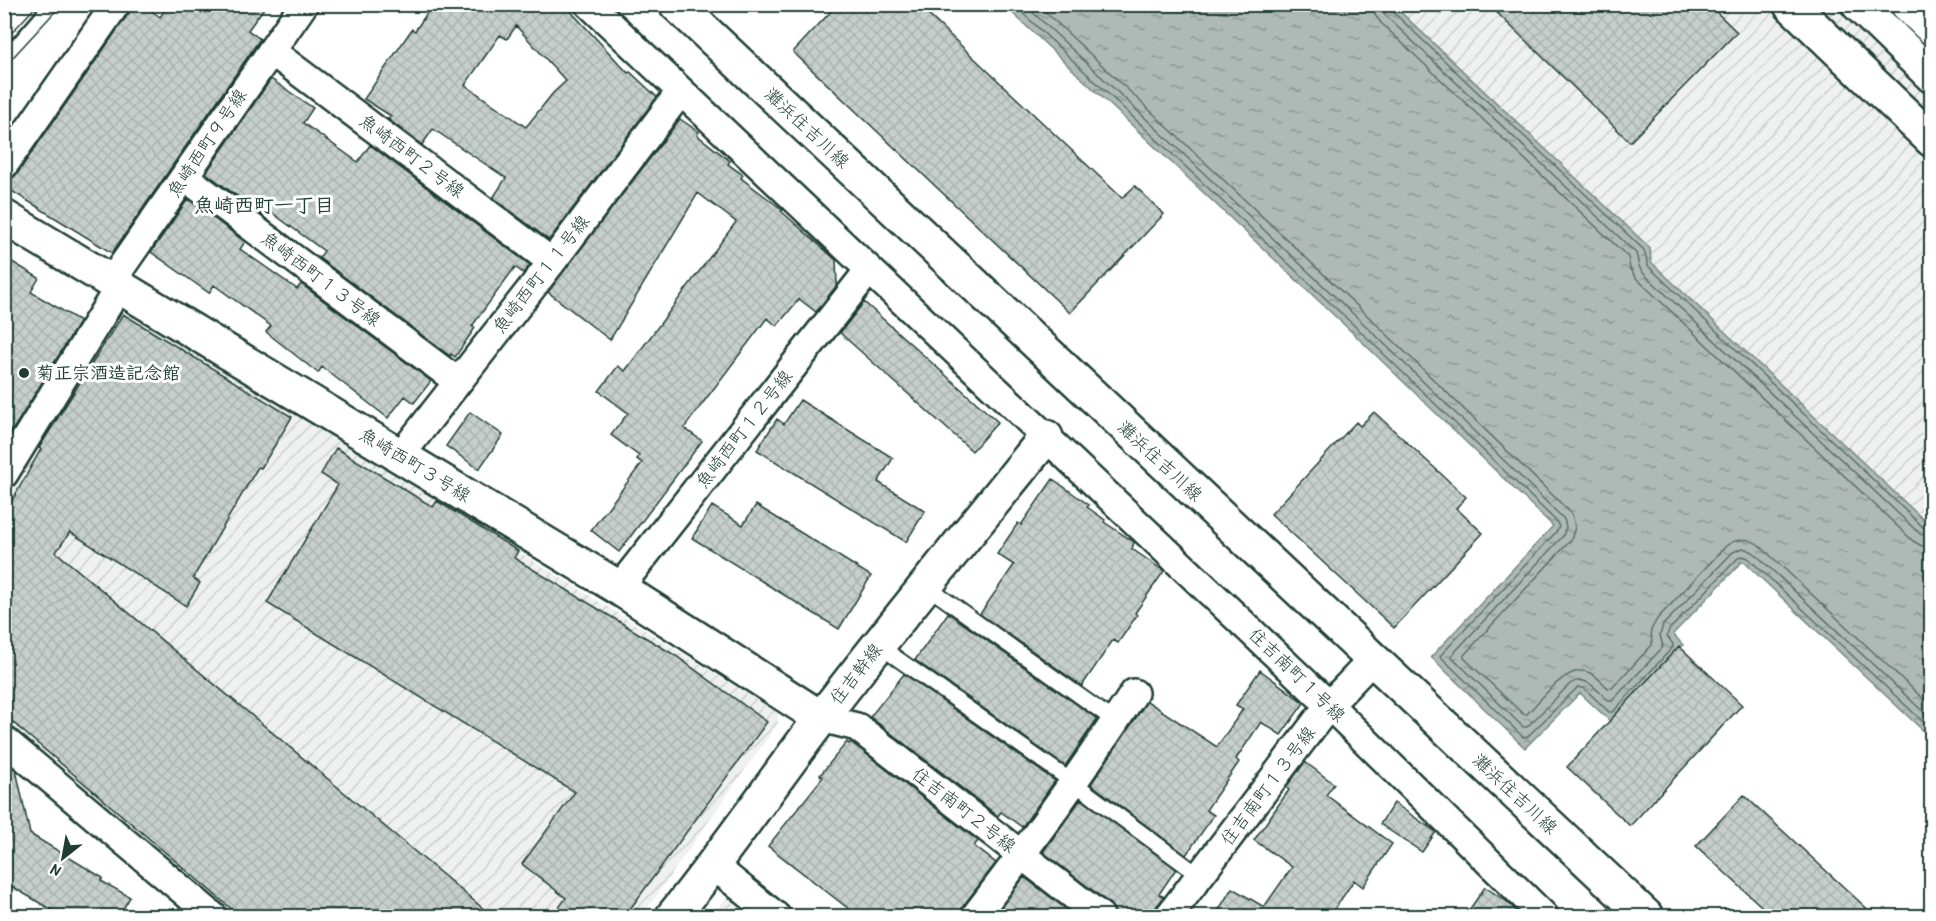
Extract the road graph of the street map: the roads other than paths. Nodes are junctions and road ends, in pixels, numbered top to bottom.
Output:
1 (23, 4) edge
2 (116, 4) edge
3 (304, 4) edge
4 (590, 4) edge
5 (676, 4) edge
6 (1790, 4) edge
7 (1859, 4) edge
8 (1885, 4) edge
9 (1906, 4) edge
10 (1917, 4) edge
11 (1932, 18) edge
12 (4, 26) edge
13 (1932, 28) edge
14 (1932, 46) edge
15 (271, 51) junction
16 (1932, 68) edge
17 (1932, 76) edge
18 (681, 91) junction
19 (1932, 140) edge
20 (4, 165) edge
21 (184, 177) junction
22 (4, 217) edge
23 (552, 262) junction
24 (869, 270) junction
25 (115, 284) junction
26 (457, 381) junction
27 (1046, 437) junction
28 (400, 456) junction
29 (4, 474) edge
30 (926, 586) junction
31 (619, 588) junction
32 (878, 645) junction
33 (1371, 660) junction
34 (1134, 693) dead end
35 (1329, 705) junction
36 (821, 718) junction
37 (1115, 721) junction
38 (4, 740) edge
39 (1074, 783) junction
40 (1022, 856) junction
41 (714, 866) junction
42 (1200, 876) junction
43 (213, 916) edge
44 (673, 916) edge
45 (776, 916) edge
46 (975, 916) edge
47 (1100, 916) edge
48 (1169, 916) edge
49 (1544, 916) edge
50 (1646, 916) edge

1 - 12 street
2 - 20 street
3 - 15 street, 魚崎西町９号線
4 - 18 street, 住吉南町１号線
5 - 33 main road, 灘浜住吉川線
6 - 19 main road
7 - 16 main road
7 - 17 main road
8 - 14 main road
9 - 13 main road
10 - 11 main road
15 - 21 street, 魚崎西町９号線
15 - 23 street, 魚崎西町２号線
18 - 23 street, 魚崎西町１１号線
18 - 24 street, 住吉南町１号線
21 - 25 street, 魚崎西町９号線
21 - 26 street, 魚崎西町１３号線
22 - 25 main road, 魚崎西町３号線
23 - 26 street, 魚崎西町１１号線
24 - 27 street, 住吉南町１号線
24 - 31 street, 魚崎西町１２号線
25 - 28 main road, 魚崎西町３号線
25 - 29 street, 魚崎西町９号線
26 - 28 street, 魚崎西町１１号線
27 - 30 main road, 住吉幹線
27 - 35 street, 住吉南町１号線
28 - 31 main road, 魚崎西町３号線
30 - 32 main road, 住吉幹線
30 - 37 lane
31 - 36 main road, 魚崎西町３号線
32 - 36 main road, 住吉幹線
32 - 39 lane
33 - 35 street, 住吉南町１３号線
33 - 50 main road, 灘浜住吉川線
34 - 37 street
35 - 42 street, 住吉南町１３号線
35 - 49 street, 住吉南町１号線
36 - 40 street, 住吉南町２号線
36 - 41 main road, 住吉幹線
37 - 39 street
38 - 43 street
39 - 40 street
39 - 42 lane
40 - 46 street
40 - 47 street, 住吉南町２号線
41 - 44 main road, 住吉幹線
41 - 45 street
42 - 48 street, 住吉南町１３号線

